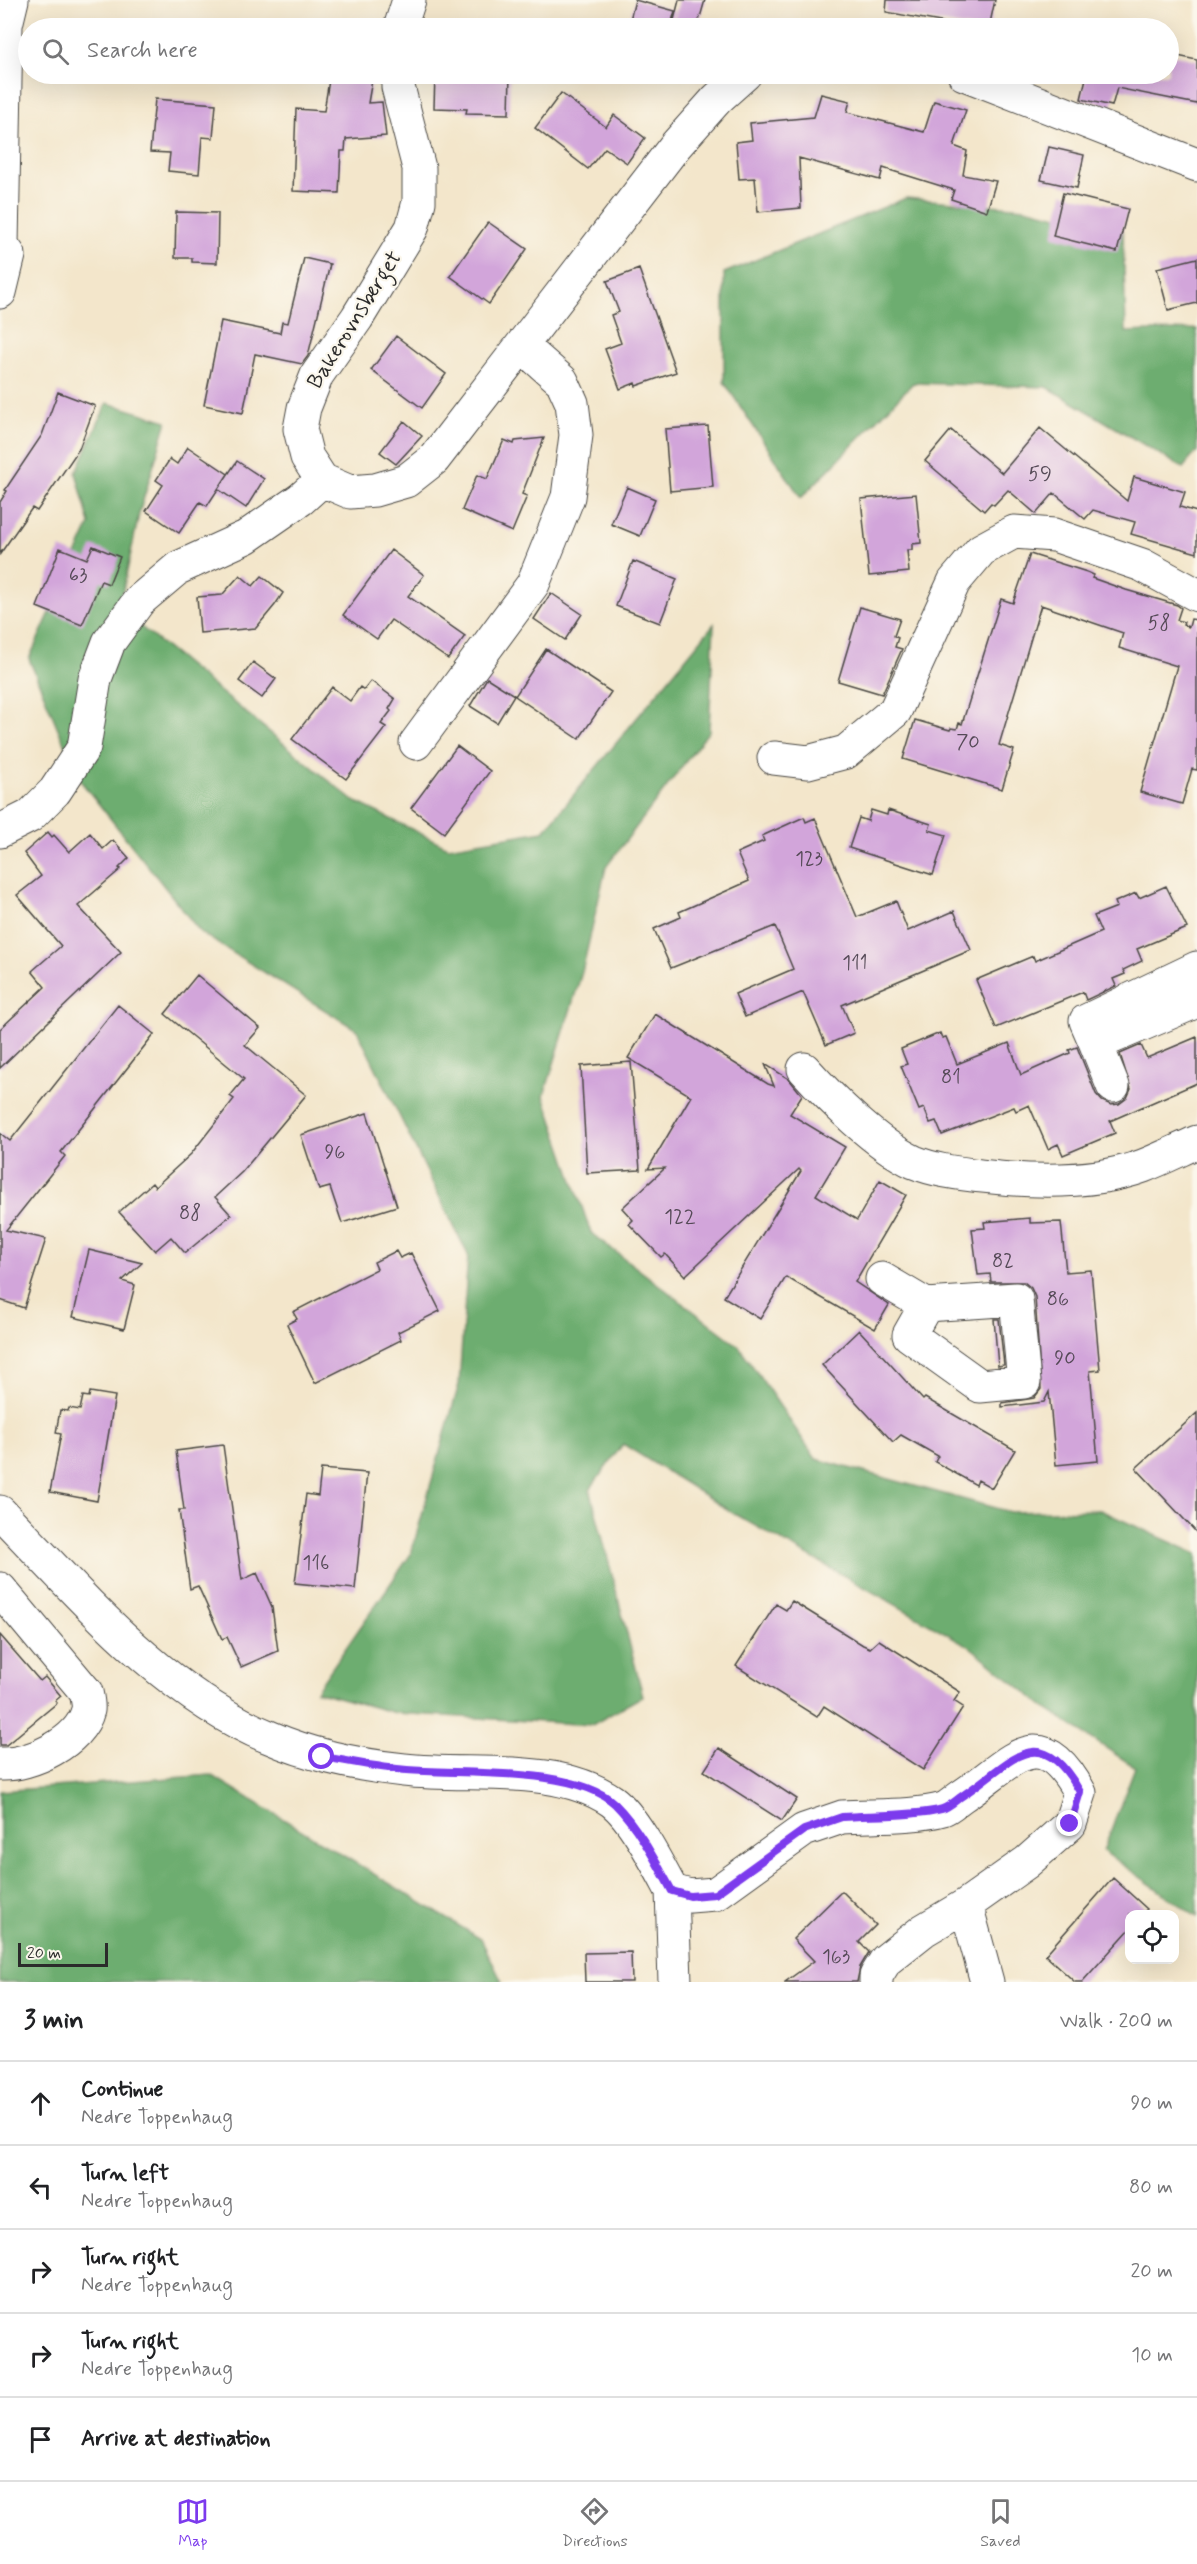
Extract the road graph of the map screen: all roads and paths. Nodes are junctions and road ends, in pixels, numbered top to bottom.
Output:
1 (12, 0) edge
2 (409, 0) edge
3 (403, 18) edge
4 (398, 84) edge
5 (734, 84) edge
6 (990, 84) edge
7 (1197, 165) edge
8 (1, 246) edge
9 (0, 292) edge
10 (522, 346) junction
11 (322, 480) junction
12 (1197, 595) edge
13 (416, 743) dead end
14 (774, 758) dead end
15 (0, 831) edge
16 (1197, 968) edge
17 (1197, 1001) edge
18 (1096, 1044) junction
19 (804, 1069) dead end
20 (1113, 1086) dead end
21 (1197, 1142) edge
22 (882, 1279) dead end
23 (926, 1305) dead end
24 (0, 1512) edge
25 (0, 1589) edge
26 (0, 1764) edge
27 (672, 1891) junction
28 (966, 1905) junction
29 (675, 1982) edge
30 (876, 1982) edge
31 (987, 1982) edge

1 - 8 street
2 - 3 street
4 - 11 street, Bakerovnsberget
5 - 10 street
6 - 7 street
8 - 9 street
10 - 11 street
10 - 13 street
11 - 15 street
12 - 14 street
16 - 18 street
17 - 18 street
18 - 20 street
19 - 21 street
22 - 23 street
24 - 27 street
25 - 26 street
27 - 28 street
27 - 29 street
28 - 30 street
28 - 31 street

